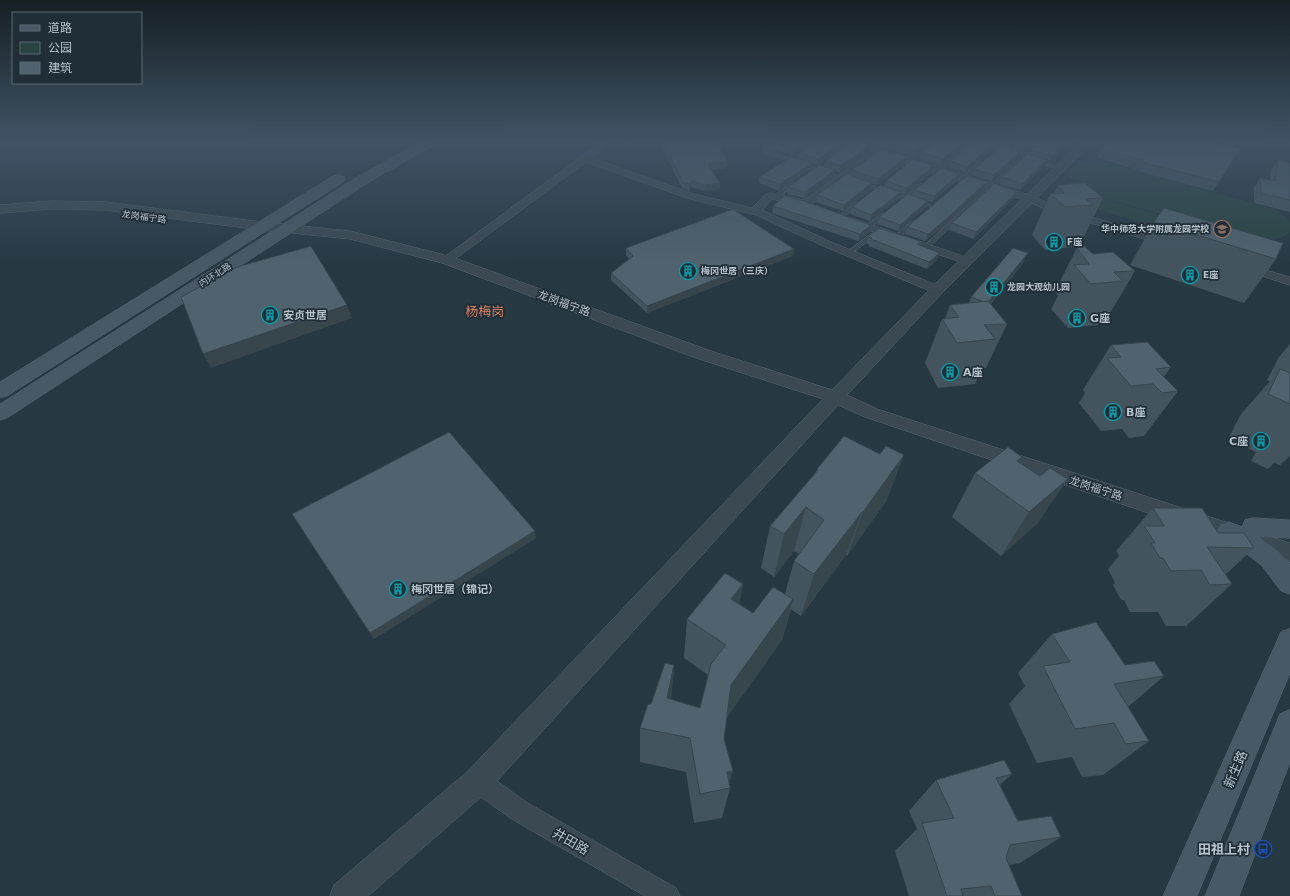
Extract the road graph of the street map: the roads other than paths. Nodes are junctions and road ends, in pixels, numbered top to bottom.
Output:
1 (332, 183) edge
2 (358, 183) edge
3 (551, 183) edge
4 (654, 183) edge
5 (796, 183) edge
6 (838, 183) edge
7 (859, 183) edge
8 (924, 183) edge
9 (976, 183) edge
10 (995, 183) edge
11 (1045, 183) edge
12 (883, 184) edge
13 (992, 186) junction
14 (877, 188) junction
15 (871, 193) edge
16 (776, 197) junction
17 (865, 198) edge
18 (905, 198) junction
19 (1030, 198) junction
20 (937, 202) edge
21 (806, 203) junction
22 (899, 203) edge
23 (932, 206) junction
24 (0, 209) edge
25 (820, 209) edge
26 (926, 211) edge
27 (754, 212) junction
28 (887, 212) edge
29 (0, 214) edge
30 (837, 215) joint
31 (920, 216) edge
32 (288, 228) junction
33 (258, 229) junction
34 (873, 229) junction
35 (898, 236) junction
36 (1177, 243) edge
37 (927, 246) junction
38 (849, 253) junction
39 (447, 260) junction
40 (966, 261) junction
41 (1290, 275) edge
42 (1290, 281) edge
43 (937, 290) junction
44 (0, 391) edge
45 (835, 397) junction
46 (0, 413) edge
47 (1253, 526) junction
48 (1290, 529) edge
49 (1229, 531) junction
50 (1290, 538) edge
51 (1290, 552) edge
52 (1290, 583) edge
53 (1290, 641) edge
54 (1290, 724) edge
55 (1283, 762) edge
56 (478, 782) junction
57 (344, 896) edge
58 (668, 896) edge
59 (1180, 896) edge
60 (1222, 896) edge

1 - 33 main road, 内环北路
2 - 32 main road, 内环北路
3 - 39 street
4 - 27 street
5 - 16 lane
6 - 21 street
7 - 14 lane
8 - 18 lane
9 - 13 street
10 - 13 lane
11 - 19 street
12 - 14 lane
13 - 19 street
13 - 37 lane
14 - 15 lane
14 - 18 lane
16 - 21 street
16 - 27 street
17 - 30 lane
18 - 22 lane
18 - 23 lane
19 - 36 street
19 - 40 street
20 - 23 lane
21 - 25 street
23 - 26 lane
24 - 33 street, 龙岗福宁路
27 - 38 street
28 - 34 lane
29 - 33 street, 龙岗福宁路
30 - 34 street
31 - 35 lane
32 - 33 street, 龙岗福宁路
32 - 39 street, 龙岗福宁路
32 - 46 main road, 内环北路
33 - 44 main road, 内环北路
34 - 35 street
34 - 38 lane
35 - 37 street
37 - 40 street
38 - 43 street
39 - 45 street, 龙岗福宁路
40 - 43 street
41 - 42 street
43 - 45 street
45 - 47 street, 龙岗福宁路
45 - 49 street, 龙岗福宁路
45 - 56 street
47 - 48 main road
47 - 50 street, 龙岗福宁路
49 - 51 street, 龙岗福宁路
49 - 52 main road
53 - 59 main road, 新生路
54 - 55 main road
55 - 60 main road
56 - 57 street
56 - 58 street, 井田路

